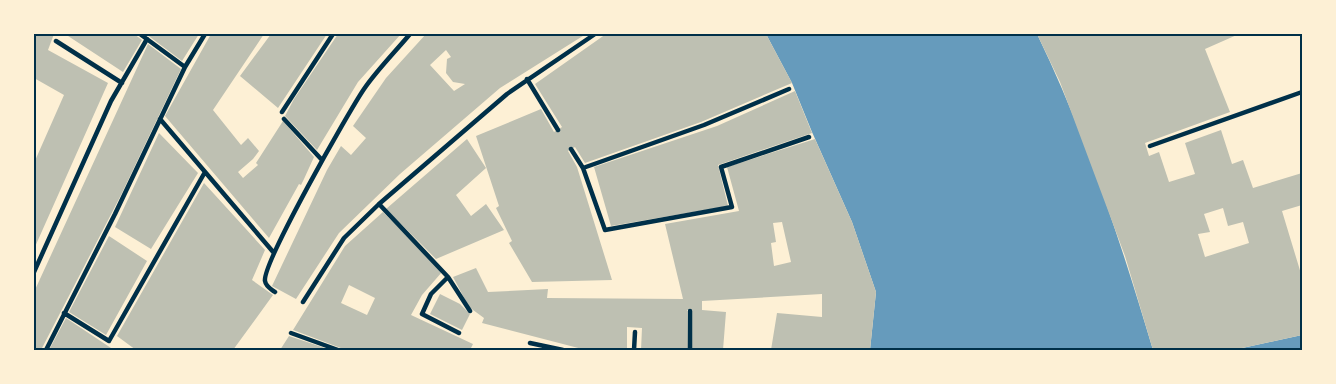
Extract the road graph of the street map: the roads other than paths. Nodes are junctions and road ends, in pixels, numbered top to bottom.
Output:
1 (140, 34) edge
2 (204, 34) edge
3 (333, 34) edge
4 (410, 34) edge
5 (596, 34) edge
6 (147, 39) junction
7 (56, 41) dead end
8 (185, 67) junction
9 (528, 79) junction
10 (122, 83) junction
11 (789, 89) dead end
12 (1302, 92) edge
13 (282, 112) dead end
14 (160, 119) junction
15 (284, 119) dead end
16 (558, 130) dead end
17 (809, 137) dead end
18 (1150, 146) dead end
19 (571, 149) dead end
20 (322, 160) junction
21 (583, 168) junction
22 (205, 172) junction
23 (379, 204) junction
24 (274, 253) junction
25 (34, 272) edge
26 (448, 277) junction
27 (275, 292) dead end
28 (303, 302) dead end
29 (470, 311) dead end
30 (690, 311) dead end
31 (64, 313) junction
32 (635, 332) dead end
33 (291, 333) dead end
34 (459, 333) dead end
35 (530, 342) dead end
36 (46, 350) edge
37 (338, 350) edge
38 (563, 350) edge
39 (634, 350) edge
40 (690, 350) edge

1 - 6 street
2 - 8 street
3 - 13 street
4 - 20 street
5 - 9 street
6 - 8 street
6 - 10 street
7 - 10 street
8 - 14 street
9 - 16 street
9 - 23 street
10 - 25 street
11 - 21 street
12 - 18 street
14 - 22 street
14 - 31 street
15 - 20 street
17 - 21 street
19 - 21 street
20 - 24 street
22 - 24 street
22 - 31 street
23 - 26 street
23 - 28 street
24 - 27 street
26 - 29 street
26 - 34 street
30 - 40 street
31 - 36 street
32 - 39 street
33 - 37 street
35 - 38 street

